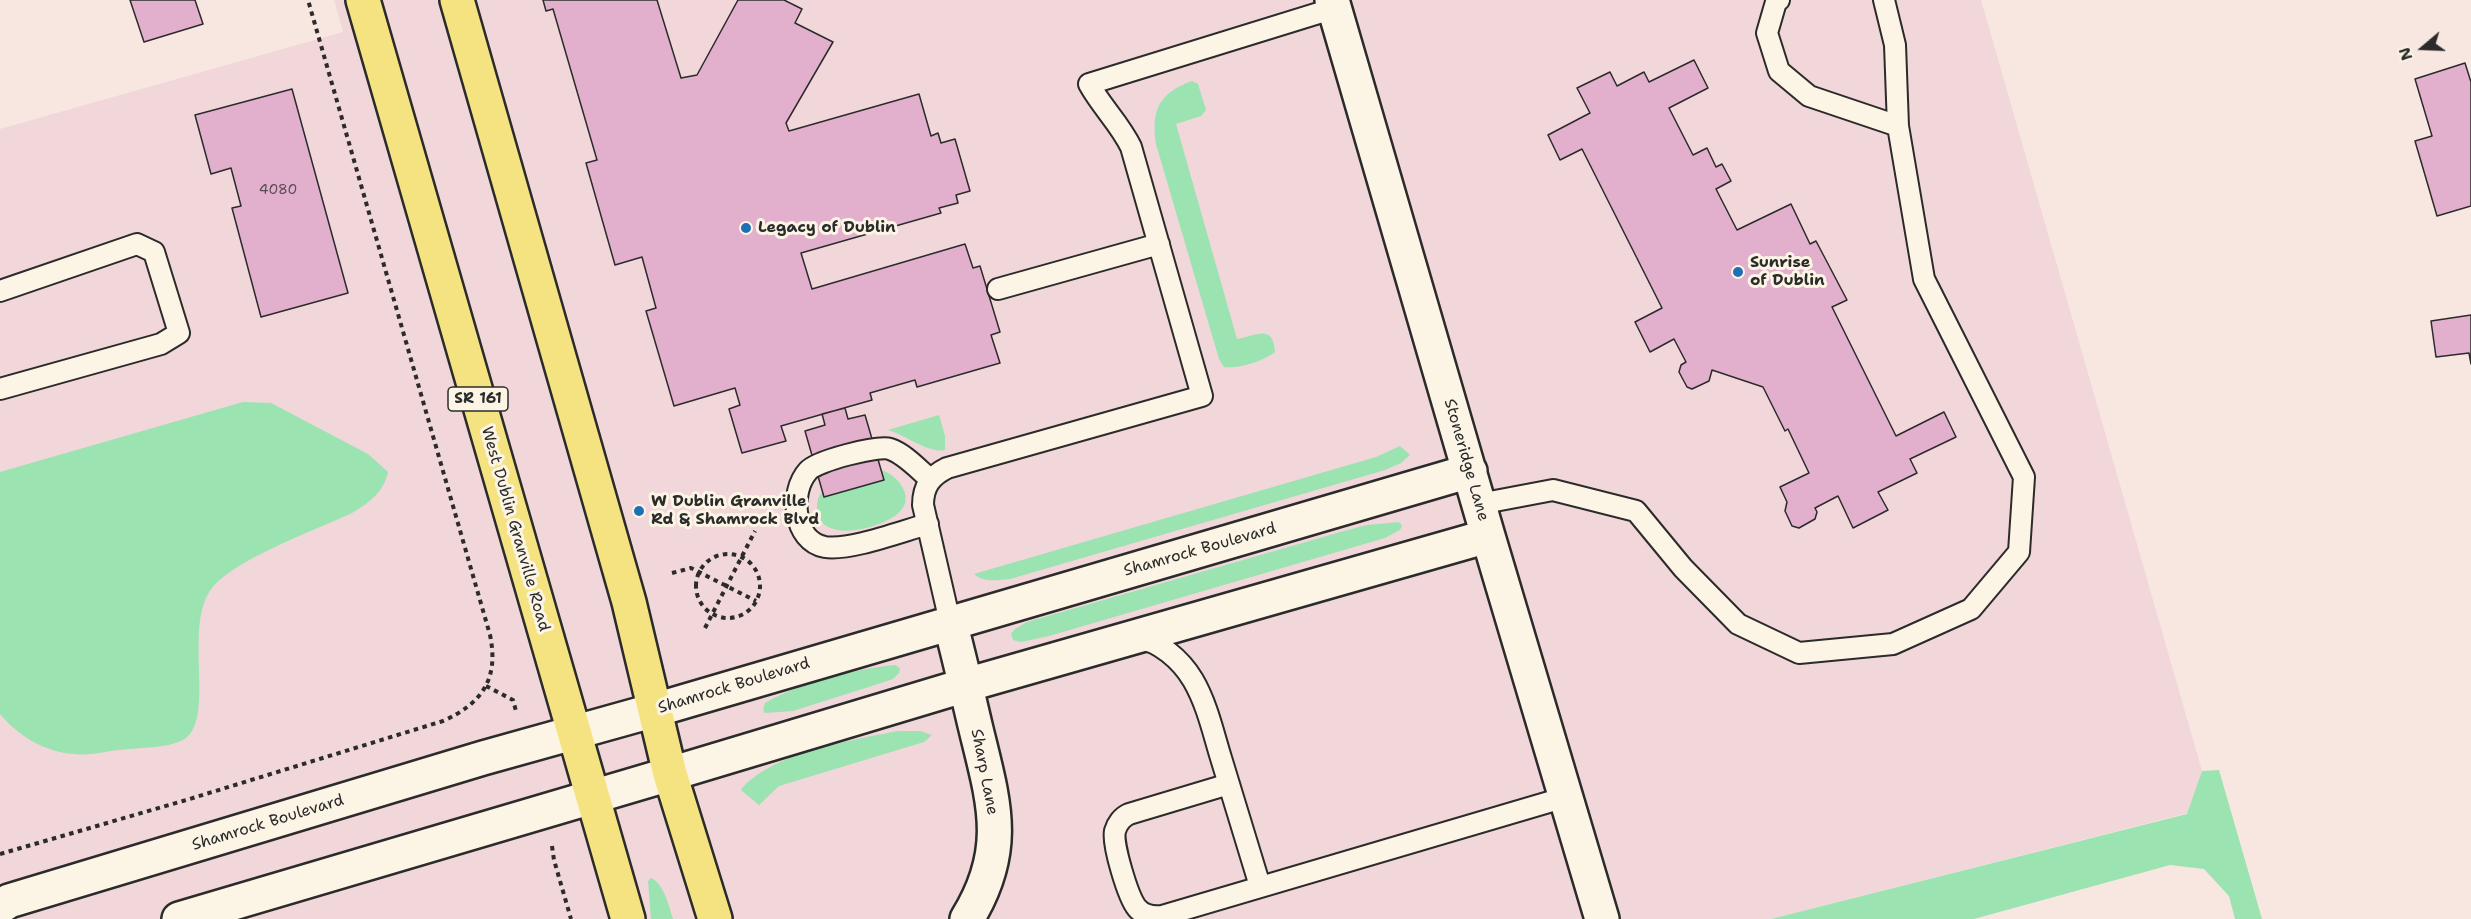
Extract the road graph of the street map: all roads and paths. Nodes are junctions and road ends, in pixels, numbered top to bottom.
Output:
1 (308, 0) edge
2 (363, 0) edge
3 (457, 0) edge
4 (1779, 0) edge
5 (1884, 0) edge
6 (1334, 4) edge
7 (1898, 126) junction
8 (1159, 244) junction
9 (998, 289) dead end
10 (0, 291) edge
11 (0, 389) edge
12 (1470, 471) junction
13 (930, 479) junction
14 (1479, 504) junction
15 (927, 524) junction
16 (755, 531) dead end
17 (1488, 536) junction
18 (742, 557) junction
19 (699, 572) junction
20 (672, 573) dead end
21 (727, 586) junction
22 (756, 601) junction
23 (712, 614) junction
24 (950, 622) junction
25 (705, 628) dead end
26 (1127, 639) junction
27 (966, 685) junction
28 (486, 686) junction
29 (513, 700) dead end
30 (655, 710) junction
31 (575, 732) junction
32 (670, 774) junction
33 (1229, 784) junction
34 (593, 797) junction
35 (1566, 797) junction
36 (0, 854) edge
37 (554, 860) dead end
38 (1260, 886) junction
39 (0, 907) edge
40 (179, 919) edge
41 (571, 919) edge
42 (628, 919) edge
43 (715, 919) edge
44 (967, 919) edge
45 (1602, 919) edge

1 - 28 path
2 - 31 main road, West Dublin Granville Road / SR 161
3 - 30 main road
4 - 7 lane
5 - 7 lane
6 - 8 lane
6 - 12 street, Stoneridge Lane
7 - 14 lane
8 - 9 lane
8 - 13 lane
10 - 11 lane
12 - 14 street, Stoneridge Lane
12 - 24 street, Shamrock Boulevard
13 - 15 lane
13 - 15 lane
14 - 17 street, Stoneridge Lane
15 - 24 lane
16 - 18 path
17 - 26 street
17 - 35 street, Stoneridge Lane
18 - 19 path
18 - 21 path
18 - 22 path
19 - 20 path
19 - 21 path
19 - 23 path
21 - 22 path
21 - 23 path
22 - 23 path
23 - 25 path
24 - 27 street, Sharp Lane
24 - 30 street, Shamrock Boulevard
26 - 27 street
26 - 33 lane
27 - 32 street
27 - 44 street, Sharp Lane
28 - 29 path
28 - 36 path
30 - 31 street, Shamrock Boulevard
30 - 32 main road
31 - 34 main road, West Dublin Granville Road / SR 161
31 - 39 street, Shamrock Boulevard
32 - 34 street
32 - 43 main road
33 - 38 lane
33 - 38 lane
34 - 40 street
34 - 42 main road, West Dublin Granville Road / SR 161
35 - 38 lane
35 - 45 street, Stoneridge Lane
37 - 41 path

